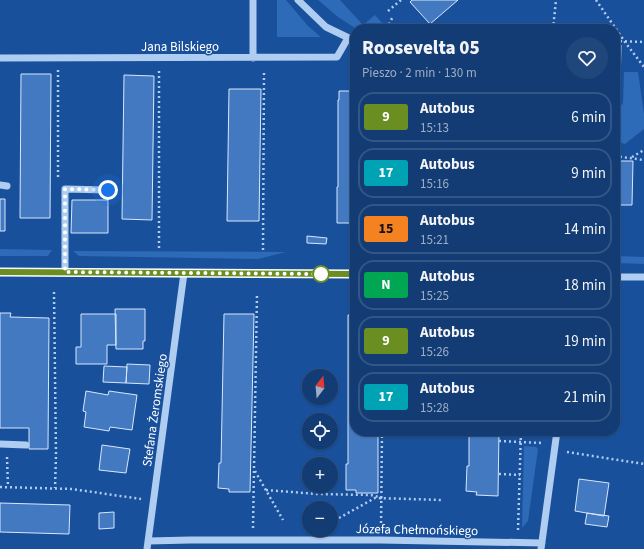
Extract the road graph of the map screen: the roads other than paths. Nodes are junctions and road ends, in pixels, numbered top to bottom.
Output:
1 (253, 0) edge
2 (298, 0) edge
3 (348, 38) joint
4 (0, 58) edge
5 (253, 58) junction
6 (108, 190) dead end
7 (0, 272) edge
8 (65, 272) junction
9 (184, 273) junction
10 (350, 274) edge
11 (620, 277) edge
12 (644, 277) edge
13 (556, 436) edge
14 (3, 445) edge
15 (26, 445) dead end
16 (148, 541) junction
17 (541, 546) edge
18 (147, 549) edge

1 - 5 street
2 - 3 street
3 - 5 street, Jana Bilskiego
4 - 5 street, Jana Bilskiego
6 - 8 street
7 - 8 street
8 - 9 street
9 - 10 street
9 - 16 street, Stefana Żeromskiego
11 - 12 street
13 - 17 street
14 - 15 street
16 - 17 street, Józefa Chełmońskiego
16 - 18 street, Stefana Żeromskiego

